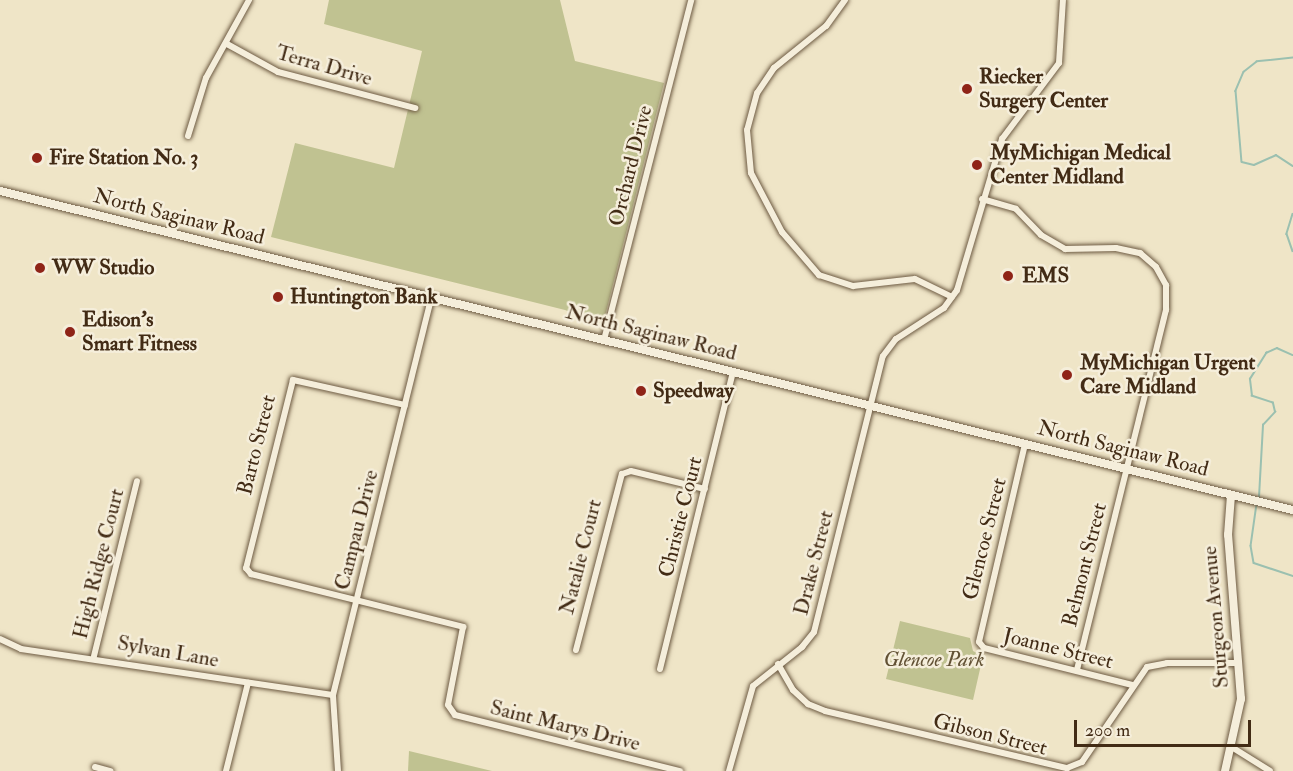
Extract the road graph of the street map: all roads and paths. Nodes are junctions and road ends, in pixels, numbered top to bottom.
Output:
1 (249, 0) edge
2 (691, 0) edge
3 (846, 0) edge
4 (1063, 0) edge
5 (227, 44) junction
6 (415, 108) dead end
7 (188, 136) dead end
8 (0, 191) edge
9 (982, 199) junction
10 (952, 297) junction
11 (431, 298) junction
12 (604, 340) junction
13 (733, 372) junction
14 (405, 405) junction
15 (870, 406) junction
16 (1025, 444) junction
17 (1127, 469) junction
18 (137, 481) dead end
19 (705, 489) junction
20 (1231, 495) junction
21 (1293, 510) edge
22 (357, 599) junction
23 (0, 639) edge
24 (979, 642) joint
25 (576, 650) dead end
26 (94, 656) junction
27 (1239, 663) junction
28 (778, 664) junction
29 (660, 669) dead end
30 (1077, 670) junction
31 (248, 683) junction
32 (1132, 685) junction
33 (333, 695) junction
34 (1230, 747) junction
35 (95, 766) dead end
36 (111, 771) edge
37 (226, 771) edge
38 (338, 771) edge
39 (680, 771) edge
40 (729, 771) edge
41 (1225, 771) edge
42 (1270, 771) edge

1 - 5 street
2 - 12 street, Orchard Drive
3 - 10 street
4 - 9 street
5 - 6 street, Terra Drive
5 - 7 street
8 - 11 main road, North Saginaw Road
9 - 10 street
9 - 17 street, Belmont Street
10 - 15 street, Drake Street
11 - 12 main road, North Saginaw Road
11 - 14 street, Campau Drive
12 - 13 main road, North Saginaw Road
13 - 15 main road, North Saginaw Road
13 - 19 street, Christie Court
14 - 22 street, Campau Drive
14 - 22 street, Barto Street
15 - 16 main road, North Saginaw Road
15 - 28 street, Drake Street
16 - 17 main road, North Saginaw Road
16 - 24 street, Glencoe Street
17 - 20 main road, North Saginaw Road
17 - 30 street, Belmont Street
18 - 26 street, High Ridge Court
19 - 25 street, Natalie Court
19 - 29 street, Christie Court
20 - 21 main road, North Saginaw Road
20 - 27 main road, Sturgeon Avenue
22 - 33 street, Campau Drive
22 - 39 street, Saint Marys Drive
23 - 26 street, Sylvan Lane
24 - 30 street, Joanne Street
26 - 31 street, Sylvan Lane
27 - 32 street, Gibson Street
27 - 34 main road, Sturgeon Avenue
28 - 32 street, Gibson Street
28 - 40 street, Drake Street
30 - 32 street, Joanne Street
31 - 33 street, Sylvan Lane
31 - 37 street
33 - 38 street, Campau Drive
34 - 41 main road, Sturgeon Avenue
34 - 42 street
35 - 36 street

